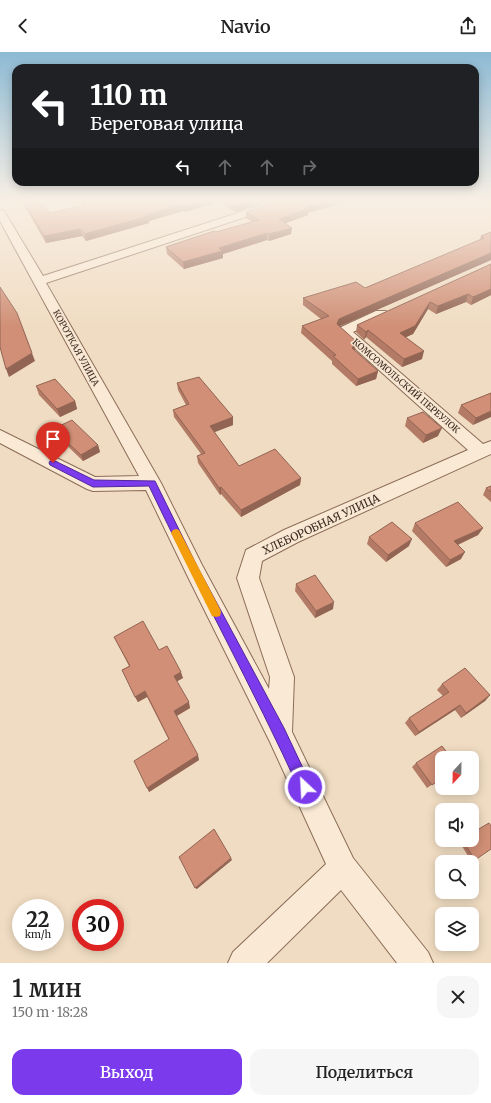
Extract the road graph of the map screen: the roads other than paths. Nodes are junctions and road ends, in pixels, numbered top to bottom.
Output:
1 (16, 243) edge
2 (157, 243) edge
3 (39, 281) junction
4 (393, 309) edge
5 (0, 436) edge
6 (486, 449) edge
7 (152, 483) junction
8 (279, 733) junction
9 (344, 868) junction
10 (244, 963) edge
11 (417, 963) edge

1 - 3 street, КОРОТКАЯ УЛИЦА
2 - 3 street
3 - 7 street, КОРОТКАЯ УЛИЦА
4 - 6 street, КОМСОМОЛЬСКИЙ ПЕРЕУЛОК
5 - 7 street
6 - 8 street, ХЛЕБОРОБНАЯ УЛИЦА
7 - 8 street, КОРОТКАЯ УЛИЦА
8 - 9 street, КОРОТКАЯ УЛИЦА
9 - 10 street
9 - 11 street, КОРОТКАЯ УЛИЦА

